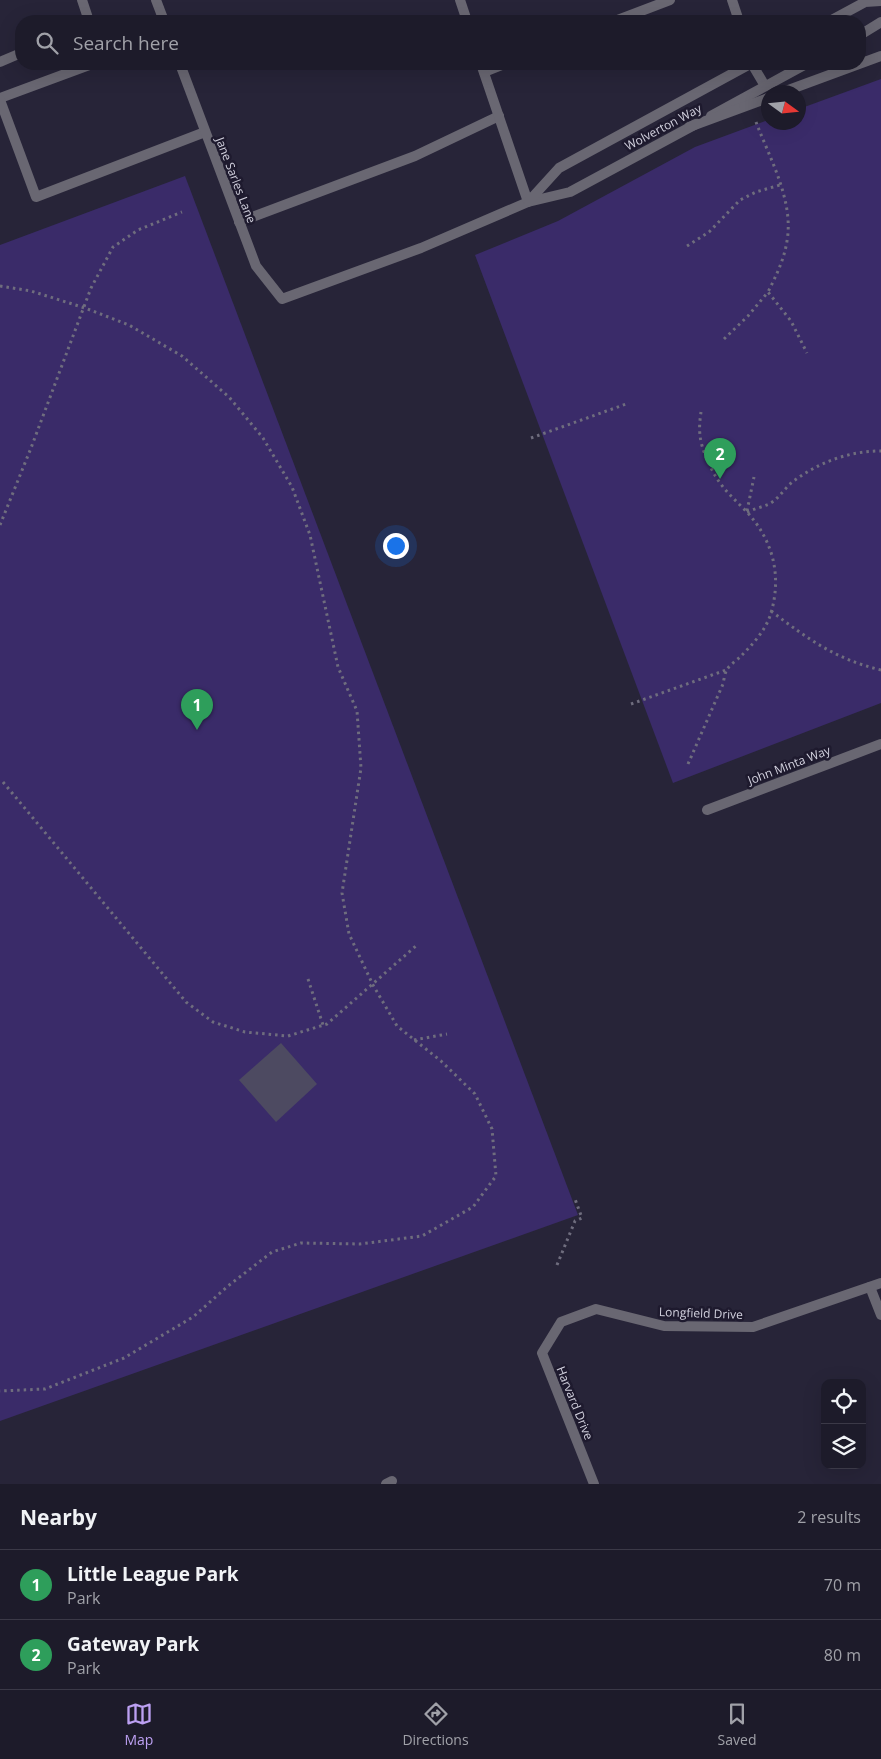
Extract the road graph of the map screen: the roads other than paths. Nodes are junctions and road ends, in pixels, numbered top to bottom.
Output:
1 (82, 0) edge
2 (156, 0) edge
3 (460, 0) edge
4 (670, 0) edge
5 (732, 0) edge
6 (881, 0) edge
7 (87, 15) edge
8 (162, 15) edge
9 (465, 15) edge
10 (631, 15) edge
11 (737, 15) edge
12 (841, 15) edge
13 (881, 22) edge
14 (866, 31) edge
15 (15, 56) edge
16 (881, 56) edge
17 (0, 62) edge
18 (866, 62) edge
19 (76, 70) edge
20 (182, 70) edge
21 (483, 70) edge
22 (740, 70) edge
23 (755, 70) edge
24 (795, 70) edge
25 (843, 70) edge
26 (764, 85) edge
27 (767, 85) edge
28 (802, 85) edge
29 (761, 88) edge
30 (0, 99) edge
31 (761, 101) edge
32 (499, 116) junction
33 (689, 127) junction
34 (204, 132) junction
35 (528, 202) junction
36 (239, 222) junction
37 (282, 299) joint
38 (881, 744) edge
39 (707, 810) dead end
40 (881, 1283) edge
41 (870, 1287) junction
42 (881, 1315) edge
43 (554, 1333) joint
44 (594, 1484) edge

1 - 7 street
2 - 8 street
3 - 9 street
4 - 10 street
5 - 11 street
6 - 12 street
13 - 14 street
15 - 17 street
16 - 18 street
19 - 30 street
20 - 34 street, Jane Sarles Lane
21 - 32 street
22 - 35 street, Wolverton Way
23 - 26 street
24 - 27 street, Wolverton Way
25 - 28 street
29 - 33 street, Wolverton Way
30 - 34 street
31 - 33 street
32 - 35 street
32 - 36 street
33 - 35 street, Wolverton Way
34 - 36 street, Jane Sarles Lane
35 - 37 street, Wolverton Way
36 - 37 street, Jane Sarles Lane
38 - 39 street, John Minta Way
40 - 41 street, Longfield Drive
41 - 42 street
41 - 43 street, Longfield Drive
43 - 44 street, Harvard Drive

